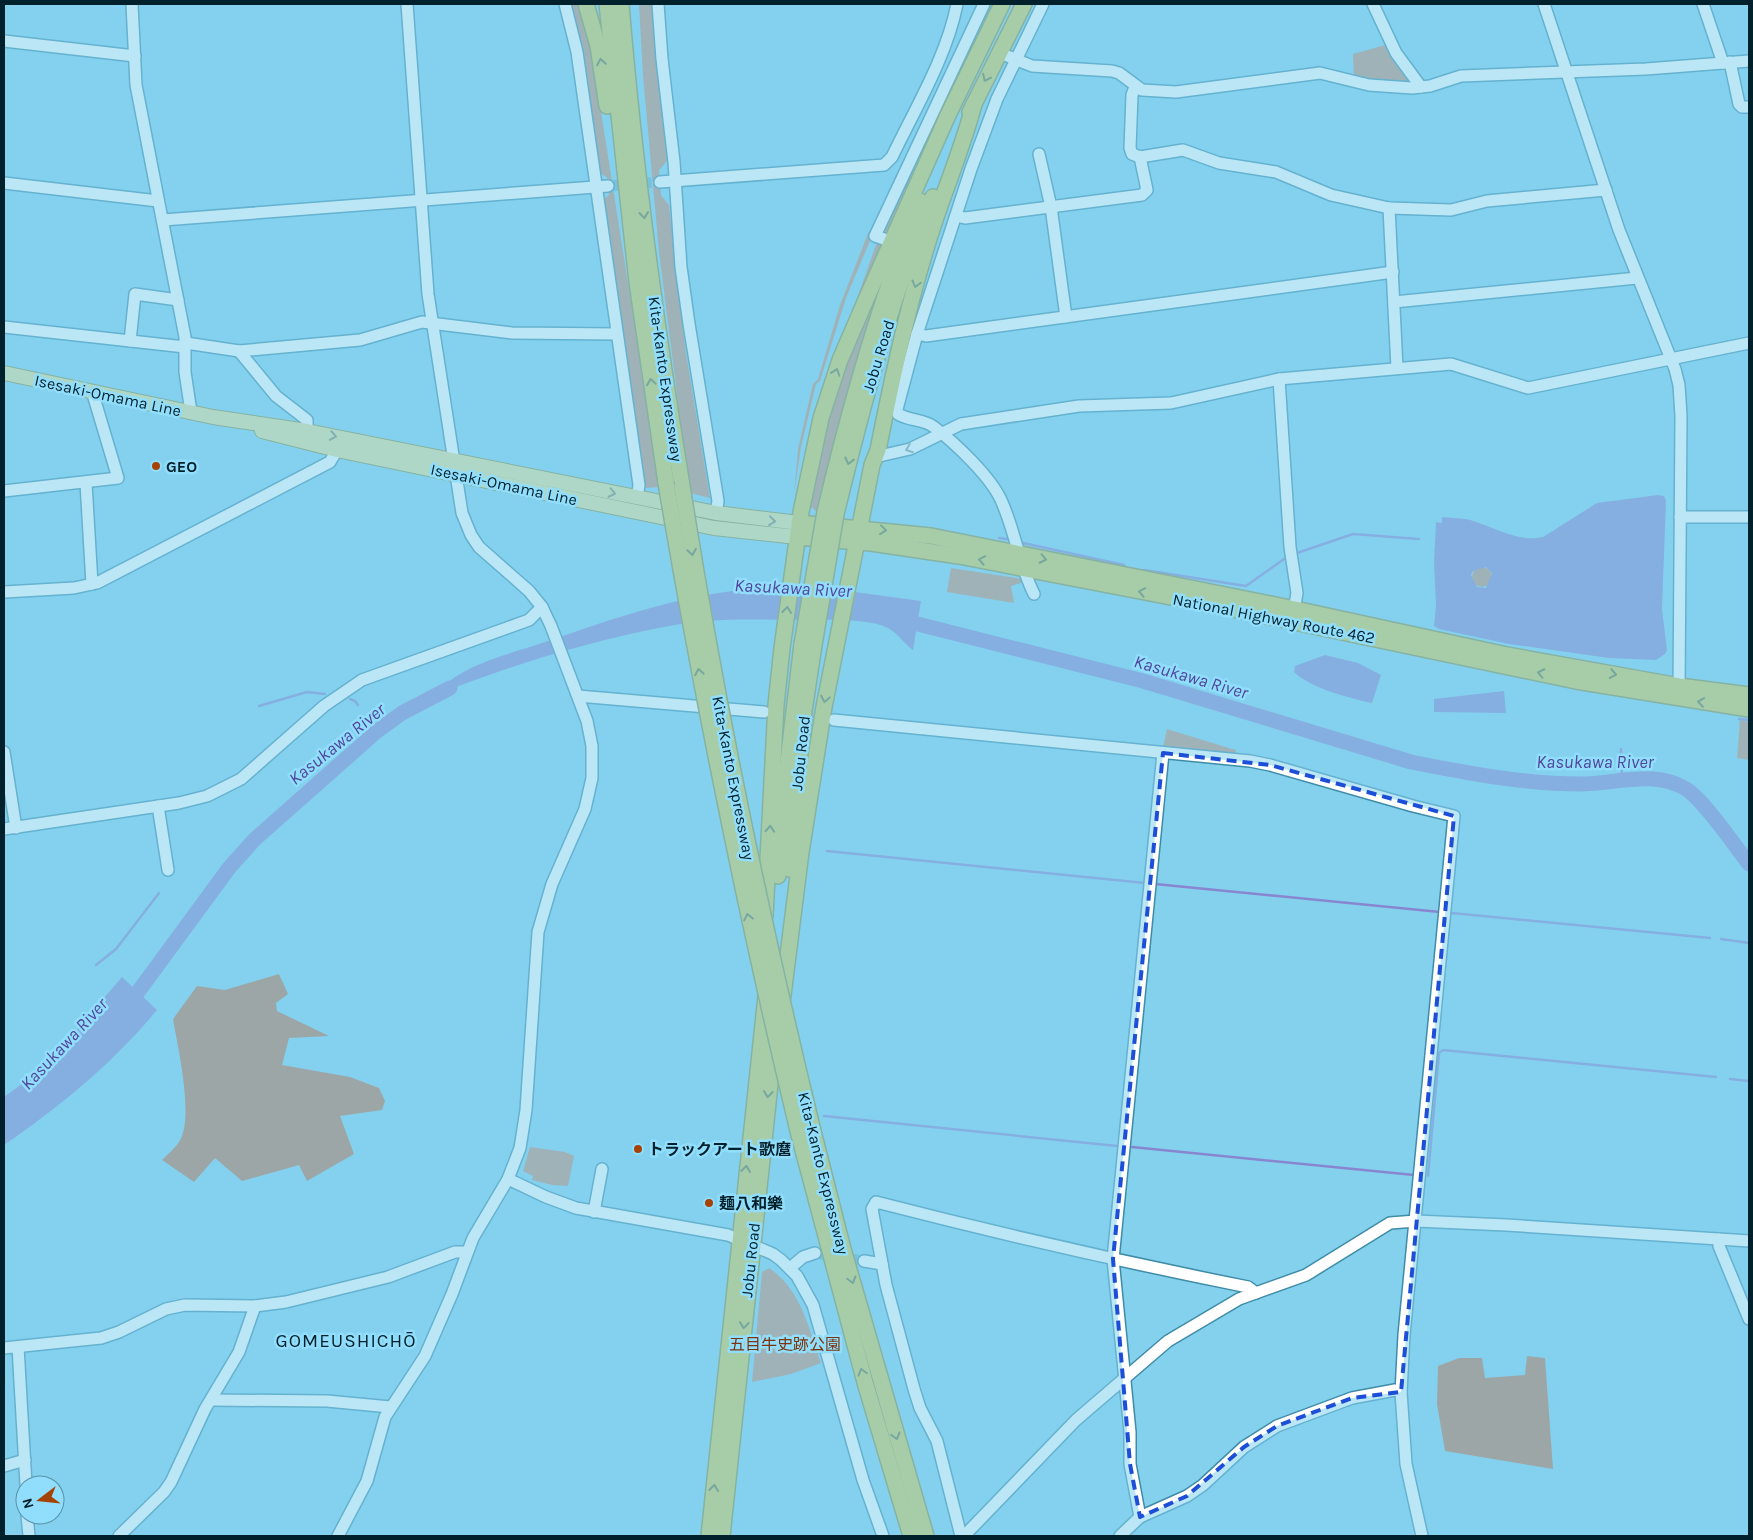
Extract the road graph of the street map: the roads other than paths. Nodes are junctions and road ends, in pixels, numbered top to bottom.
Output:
1 (132, 4) edge
2 (406, 4) edge
3 (565, 4) edge
4 (586, 4) edge
5 (607, 4) edge
6 (621, 4) edge
7 (632, 4) edge
8 (658, 4) edge
9 (956, 4) edge
10 (984, 4) edge
11 (1002, 4) edge
12 (1011, 4) edge
13 (1024, 4) edge
14 (1043, 4) edge
15 (1373, 4) edge
16 (1544, 4) edge
17 (1703, 4) edge
18 (4, 41) edge
19 (134, 56) junction
20 (1010, 58) junction
21 (1749, 61) edge
22 (1726, 63) junction
23 (1567, 72) junction
24 (971, 82) junction
25 (1135, 87) junction
26 (1421, 87) junction
27 (974, 104) junction
28 (1749, 107) edge
29 (948, 115) junction
30 (911, 116) junction
31 (926, 123) junction
32 (940, 151) junction
33 (1039, 154) dead end
34 (1140, 157) junction
35 (638, 167) junction
36 (676, 181) junction
37 (660, 182) tunnel mouth
38 (4, 184) edge
39 (596, 186) junction
40 (608, 186) tunnel mouth
41 (1606, 190) junction
42 (158, 201) junction
43 (420, 201) junction
44 (1051, 207) junction
45 (1389, 208) junction
46 (956, 216) junction
47 (163, 220) junction
48 (884, 239) dead end
49 (1393, 272) junction
50 (1637, 278) junction
51 (637, 282) junction
52 (178, 300) junction
53 (1394, 302) junction
54 (1066, 317) junction
55 (432, 323) junction
56 (4, 327) edge
57 (617, 334) junction
58 (917, 334) junction
59 (130, 341) junction
60 (1749, 342) edge
61 (186, 345) junction
62 (239, 351) junction
63 (1671, 358) junction
64 (1397, 368) junction
65 (4, 373) edge
66 (1278, 379) junction
67 (92, 391) junction
68 (191, 412) junction
69 (213, 417) junction
70 (307, 431) junction
71 (941, 433) junction
72 (337, 450) junction
73 (874, 457) junction
74 (453, 460) junction
75 (455, 474) junction
76 (86, 483) junction
77 (4, 491) edge
78 (637, 498) junction
79 (716, 513) junction
80 (830, 513) junction
81 (1680, 517) junction
82 (1749, 517) edge
83 (798, 530) junction
84 (858, 535) junction
85 (1018, 554) junction
86 (1024, 568) junction
87 (92, 584) junction
88 (4, 592) edge
89 (1034, 594) dead end
90 (542, 607) junction
91 (1293, 615) junction
92 (808, 644) junction
93 (577, 692) junction
94 (1679, 693) junction
95 (1749, 695) edge
96 (1749, 709) edge
97 (764, 712) tunnel mouth
98 (834, 720) tunnel mouth
99 (4, 752) edge
100 (1163, 752) junction
101 (158, 806) junction
102 (16, 828) junction
103 (4, 830) edge
104 (168, 870) dead end
105 (767, 982) junction
106 (774, 1047) junction
107 (806, 1133) junction
108 (602, 1169) dead end
109 (508, 1179) junction
110 (594, 1212) junction
111 (1416, 1221) junction
112 (1719, 1239) junction
113 (1749, 1241) edge
114 (746, 1243) junction
115 (467, 1252) junction
116 (815, 1253) tunnel mouth
117 (1113, 1260) junction
118 (864, 1261) tunnel mouth
119 (882, 1264) junction
120 (790, 1268) junction
121 (1256, 1293) junction
122 (254, 1306) junction
123 (1749, 1319) edge
124 (18, 1346) junction
125 (4, 1348) edge
126 (1124, 1378) junction
127 (1401, 1392) junction
128 (211, 1400) junction
129 (390, 1407) junction
130 (25, 1460) junction
131 (4, 1466) edge
132 (26, 1475) edge
133 (1140, 1517) junction
134 (118, 1536) edge
135 (338, 1536) edge
136 (709, 1536) edge
137 (722, 1536) edge
138 (883, 1536) edge
139 (911, 1536) edge
140 (926, 1536) edge
141 (963, 1536) edge
142 (1120, 1536) edge
143 (1422, 1536) edge

1 - 19 street
2 - 43 street
3 - 39 street
51 -> 4 highway
5 - 51 highway, Kita-Kanto Expressway
6 - 35 highway, Kita-Kanto Expressway
7 - 35 highway
8 - 36 street
9 - 30 street
10 - 31 street
11 - 29 highway
12 - 24 highway, Jobu Road
13 -> 27 highway, Jobu Road
14 - 20 street
15 - 26 street
16 - 23 street
17 - 22 street
18 - 19 street
19 - 42 street
20 - 25 street
20 - 46 street
21 - 22 street
22 - 23 street
22 - 28 street
23 - 26 street
23 - 41 street
24 - 29 highway
24 - 32 highway, Jobu Road
25 - 26 street
25 - 34 street
27 -> 73 highway
27 -> 80 highway, Jobu Road
29 - 32 highway
83 -> 29 highway
30 - 31 street
30 - 36 street
31 - 48 street
32 - 80 highway, Jobu Road
33 - 44 street
34 - 44 street
34 - 45 street
35 -> 107 highway, Kita-Kanto Expressway, bridge
36 - 37 street
36 - 79 street
38 - 42 street
39 - 40 street
39 - 43 street
39 - 57 street
41 - 45 street
41 - 50 street
42 - 47 street
43 - 47 street
43 - 55 street
44 - 46 street
44 - 54 street
45 - 49 street
46 - 58 street
47 - 52 street
49 - 53 street
49 - 54 street
50 - 53 street
50 - 63 street
107 -> 51 highway, Kita-Kanto Expressway, bridge
52 - 59 street
52 - 61 street
53 - 64 street
54 - 58 street
55 - 57 street
55 - 62 street
55 - 74 street
56 - 59 street
57 - 78 street
58 - 71 street
59 - 61 street
60 - 63 street
61 - 62 street
61 - 68 street
62 - 70 street
63 - 64 street
63 - 81 street
64 - 66 street
65 - 67 main road, Isesaki-Omama Line
66 - 71 street
66 - 91 street
67 - 68 main road, Isesaki-Omama Line
67 - 76 street
68 - 69 main road, Isesaki-Omama Line
69 - 70 main road, Isesaki-Omama Line
69 - 72 main road, Isesaki-Omama Line
70 -> 74 main road, Isesaki-Omama Line
71 -> 73 street
71 - 85 street
72 - 75 main road, Isesaki-Omama Line
72 - 87 street
73 - 84 highway
74 - 75 street
74 -> 78 main road, Isesaki-Omama Line
75 - 83 main road, Isesaki-Omama Line
75 - 90 street
76 - 77 street
76 - 87 street
78 - 79 main road, Isesaki-Omama Line
79 -> 83 main road, Isesaki-Omama Line
80 - 92 highway, Jobu Road, bridge
81 - 82 street
81 - 94 street
83 - 84 highway, National Highway Route 462
105 -> 83 highway
84 -> 85 highway, National Highway Route 462
86 -> 84 highway, National Highway Route 462
84 -> 106 highway
85 - 86 street
85 -> 91 highway, National Highway Route 462
86 - 89 street
91 -> 86 highway, National Highway Route 462
87 - 88 street
90 - 93 street
90 - 101 street
91 - 94 highway, National Highway Route 462
92 - 105 highway, Jobu Road
92 - 106 highway, Jobu Road
93 - 97 street
93 - 109 street
94 - 95 highway, National Highway Route 462
96 -> 94 highway, National Highway Route 462
98 - 100 street
99 - 102 street
100 - 111 street
100 - 117 street
101 - 102 street
101 - 104 street
102 - 103 street
114 -> 105 highway, Jobu Road
106 -> 114 highway, Jobu Road
139 -> 107 highway, Kita-Kanto Expressway
107 -> 140 highway, Kita-Kanto Expressway
108 - 110 street
109 - 110 street
109 - 115 street
110 - 114 street
111 - 112 street
111 - 121 street
111 - 127 street
112 - 113 street
112 - 123 street
114 - 120 street
136 -> 114 highway, Jobu Road
114 -> 137 highway, Jobu Road
115 - 122 street
115 - 129 street
116 - 120 street
117 - 119 street
117 - 121 street
117 - 126 street
118 - 119 street
119 - 141 street
120 - 138 street
121 - 126 street
122 - 124 street
122 - 128 street
124 - 125 street
124 - 130 street
126 - 133 street
126 - 141 street
127 - 133 street
127 - 143 street
128 - 129 street
128 - 134 street
129 - 135 street
130 - 131 street
130 - 132 street
133 - 142 street

